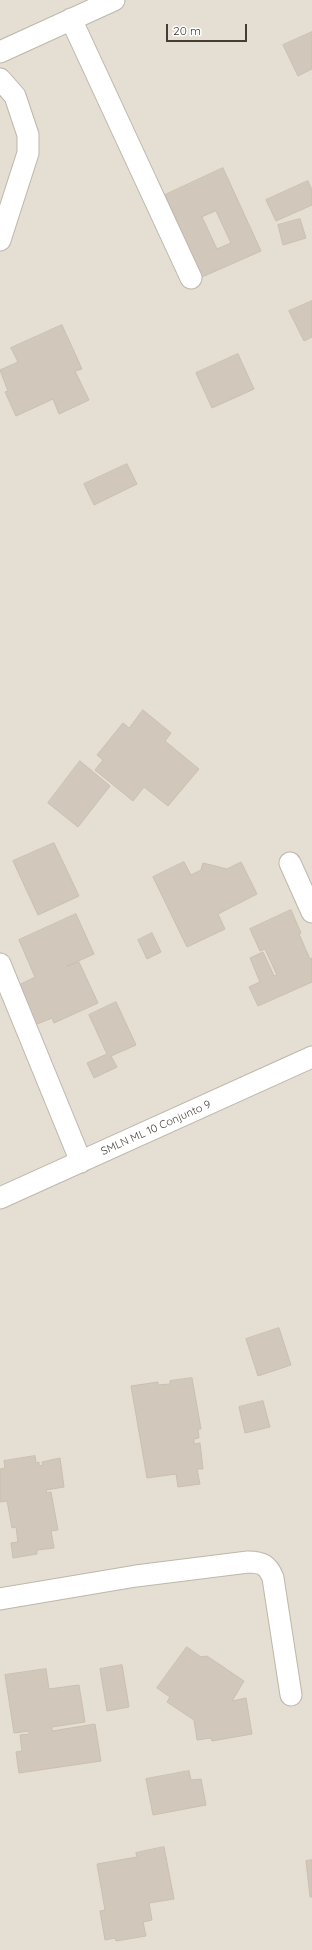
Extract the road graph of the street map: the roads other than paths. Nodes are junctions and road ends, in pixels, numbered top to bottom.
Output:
1 (114, 0) edge
2 (71, 19) junction
3 (0, 52) edge
4 (0, 79) edge
5 (0, 240) edge
6 (191, 278) dead end
7 (290, 863) dead end
8 (312, 912) edge
9 (0, 964) edge
10 (312, 1057) edge
11 (81, 1162) junction
12 (0, 1198) edge
13 (0, 1599) edge
14 (291, 1695) dead end

1 - 2 street
2 - 3 street
2 - 6 street
4 - 5 street
7 - 8 street
9 - 11 street
10 - 11 street, SMLN ML 10 Conjunto 9
11 - 12 street, SMLN ML 10 Conjunto 9
13 - 14 street

